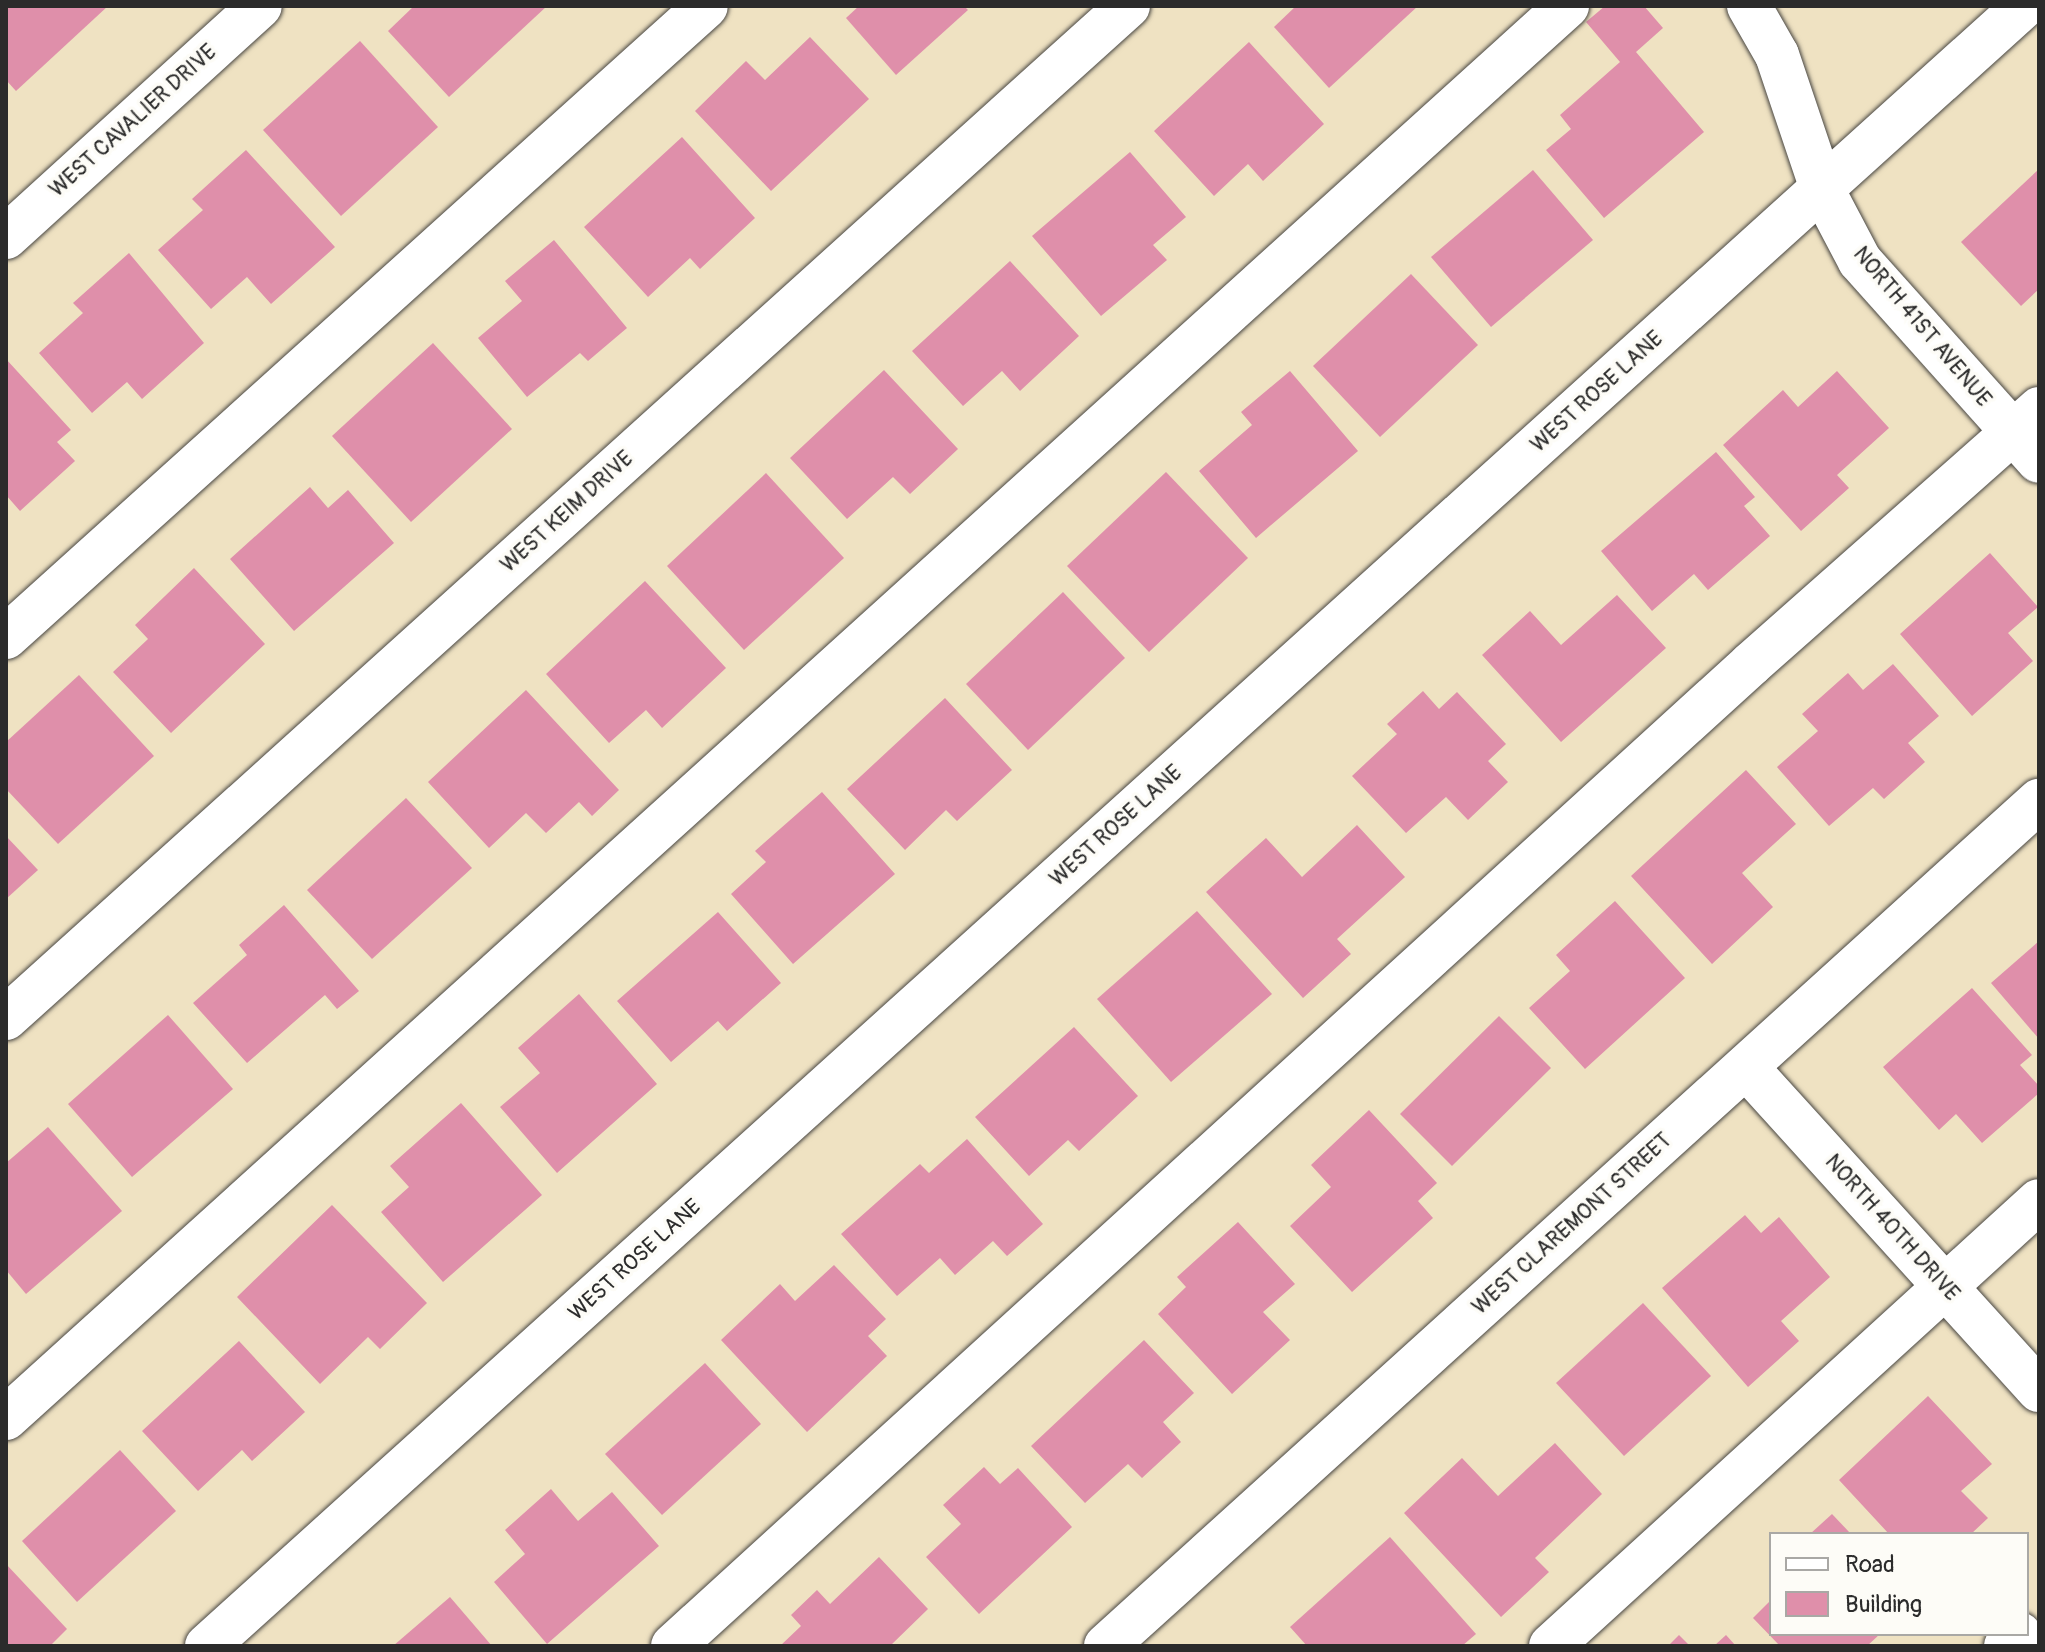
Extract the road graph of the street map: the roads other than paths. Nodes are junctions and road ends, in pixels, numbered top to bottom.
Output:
1 (260, 6) edge
2 (706, 6) edge
3 (1128, 6) edge
4 (1567, 6) edge
5 (1749, 6) edge
6 (2024, 6) edge
7 (1822, 189) junction
8 (6, 237) edge
9 (2030, 434) edge
10 (6, 637) edge
11 (2039, 801) edge
12 (6, 1018) edge
13 (1746, 1067) junction
14 (2039, 1201) edge
15 (1945, 1287) junction
16 (2039, 1390) edge
17 (6, 1418) edge
18 (207, 1646) edge
19 (673, 1646) edge
20 (1106, 1646) edge
21 (1551, 1646) edge

1 - 8 street, WEST CAVALIER DRIVE
2 - 10 street
3 - 12 street, WEST KEIM DRIVE
4 - 17 street
5 - 7 street, NORTH 41ST AVENUE
6 - 7 street, WEST ROSE LANE
7 - 9 street, NORTH 41ST AVENUE
7 - 18 street, WEST ROSE LANE
9 - 19 street
11 - 13 street, WEST CLAREMONT STREET
13 - 15 street, NORTH 40TH DRIVE
13 - 20 street, WEST CLAREMONT STREET
14 - 15 street
15 - 16 street, NORTH 40TH DRIVE
15 - 21 street

